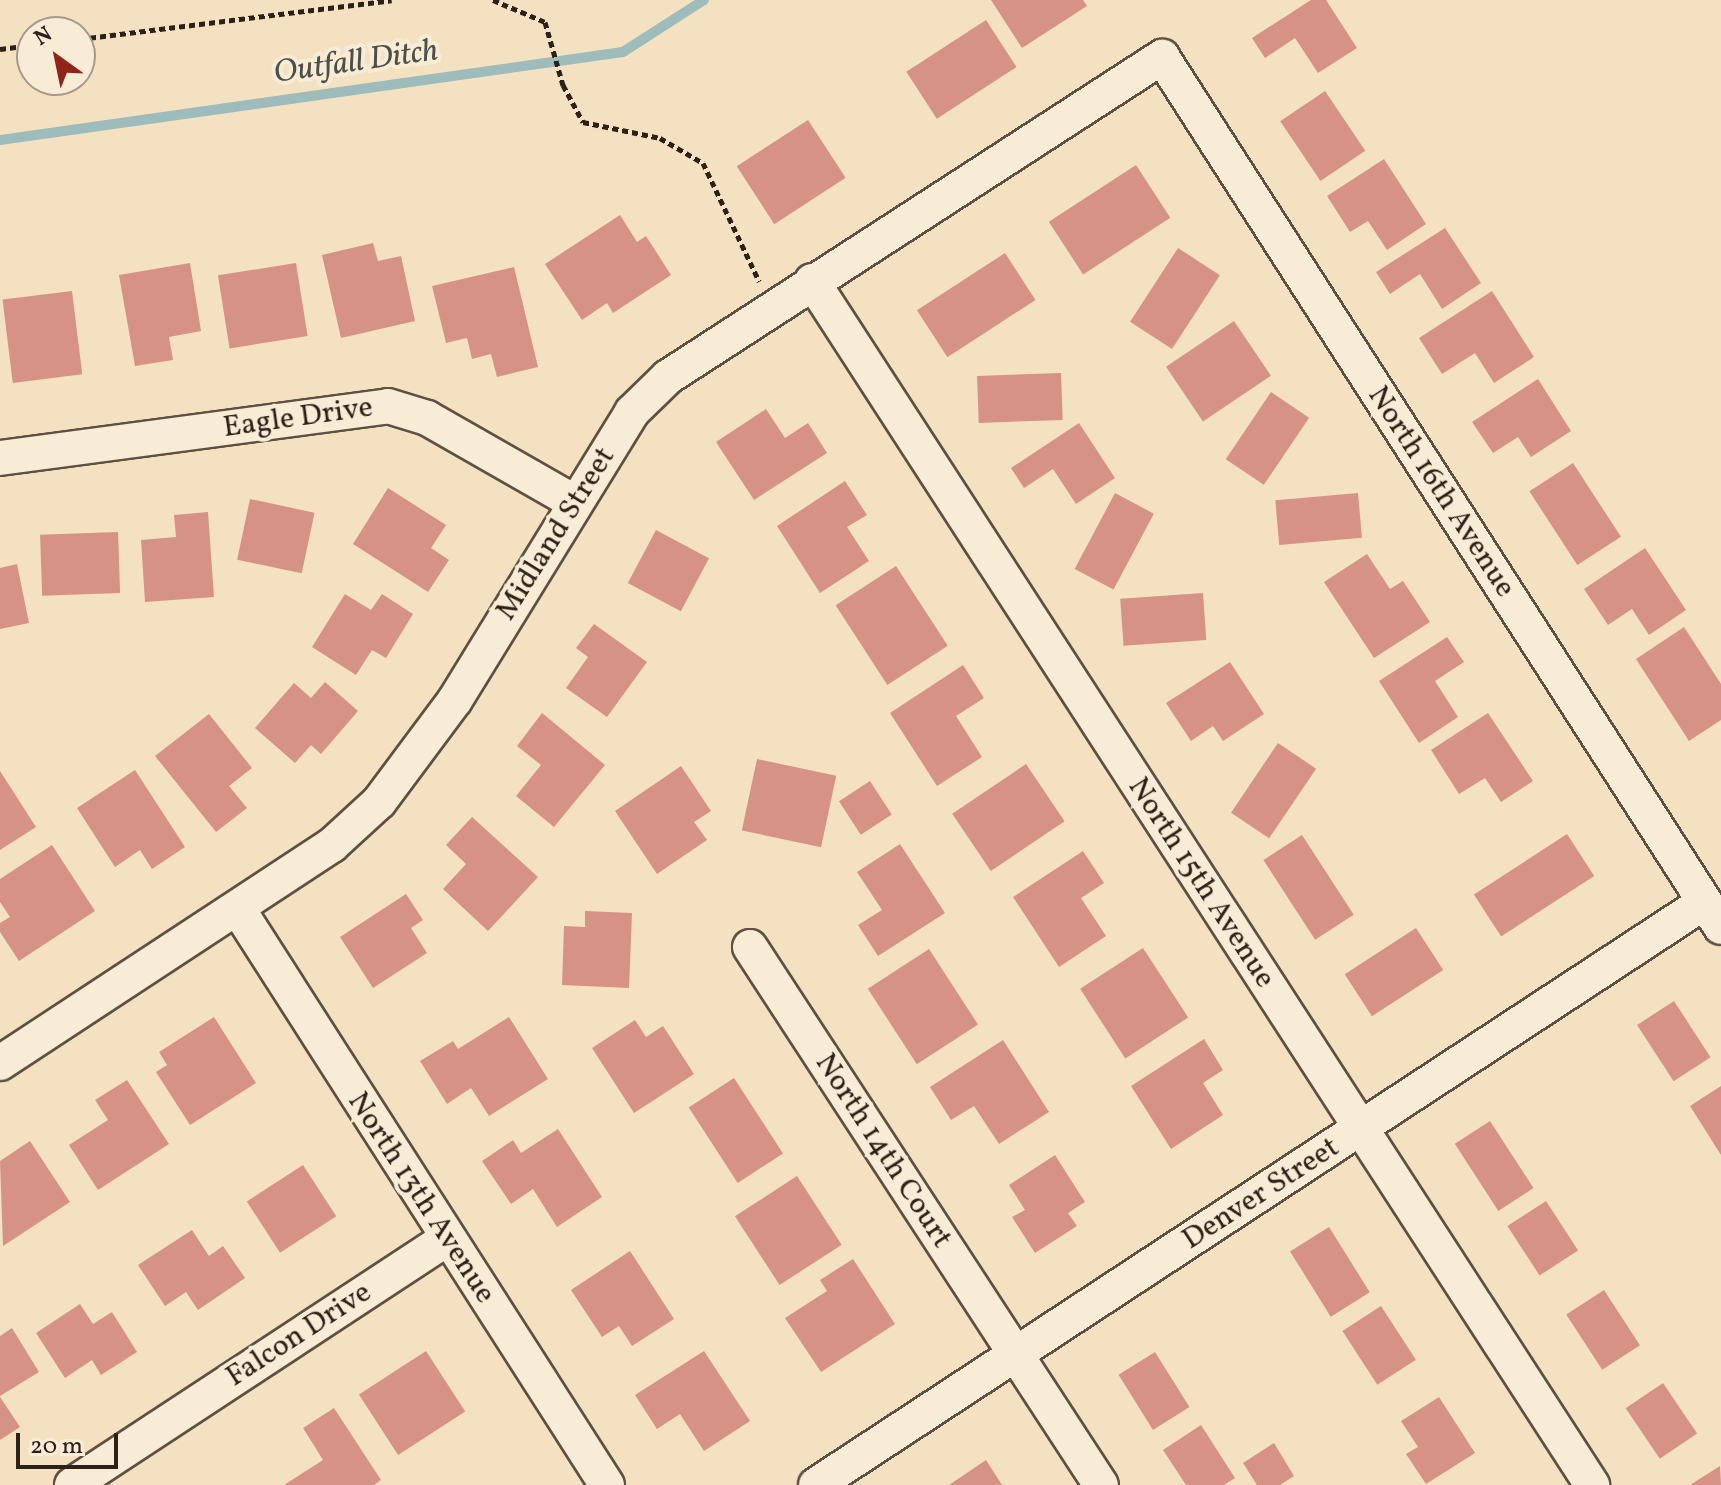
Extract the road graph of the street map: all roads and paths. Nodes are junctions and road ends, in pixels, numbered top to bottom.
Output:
1 (392, 0) edge
2 (493, 0) edge
3 (96, 37) edge
4 (1162, 57) joint
5 (812, 281) junction
6 (771, 307) junction
7 (0, 458) edge
8 (574, 502) junction
9 (238, 909) junction
10 (1713, 915) edge
11 (750, 947) dead end
12 (0, 1062) edge
13 (1360, 1129) junction
14 (446, 1239) junction
15 (1016, 1354) junction
16 (72, 1485) edge
17 (607, 1485) edge
18 (816, 1485) edge
19 (1101, 1485) edge
20 (1592, 1485) edge

1 - 3 path
2 - 6 path
4 - 5 street, Midland Street
4 - 10 street, North 16th Avenue
5 - 6 street, Midland Street
5 - 13 street, North 15th Avenue
6 - 8 street, Midland Street
7 - 8 street, Eagle Drive
8 - 9 street, Midland Street
9 - 12 street, Midland Street
9 - 14 street, North 13th Avenue
10 - 13 street, Denver Street
11 - 15 street, North 14th Court
13 - 15 street, Denver Street
13 - 20 street, North 15th Avenue
14 - 16 street, Falcon Drive
14 - 17 street, North 13th Avenue
15 - 18 street, Denver Street
15 - 19 street, North 14th Court

